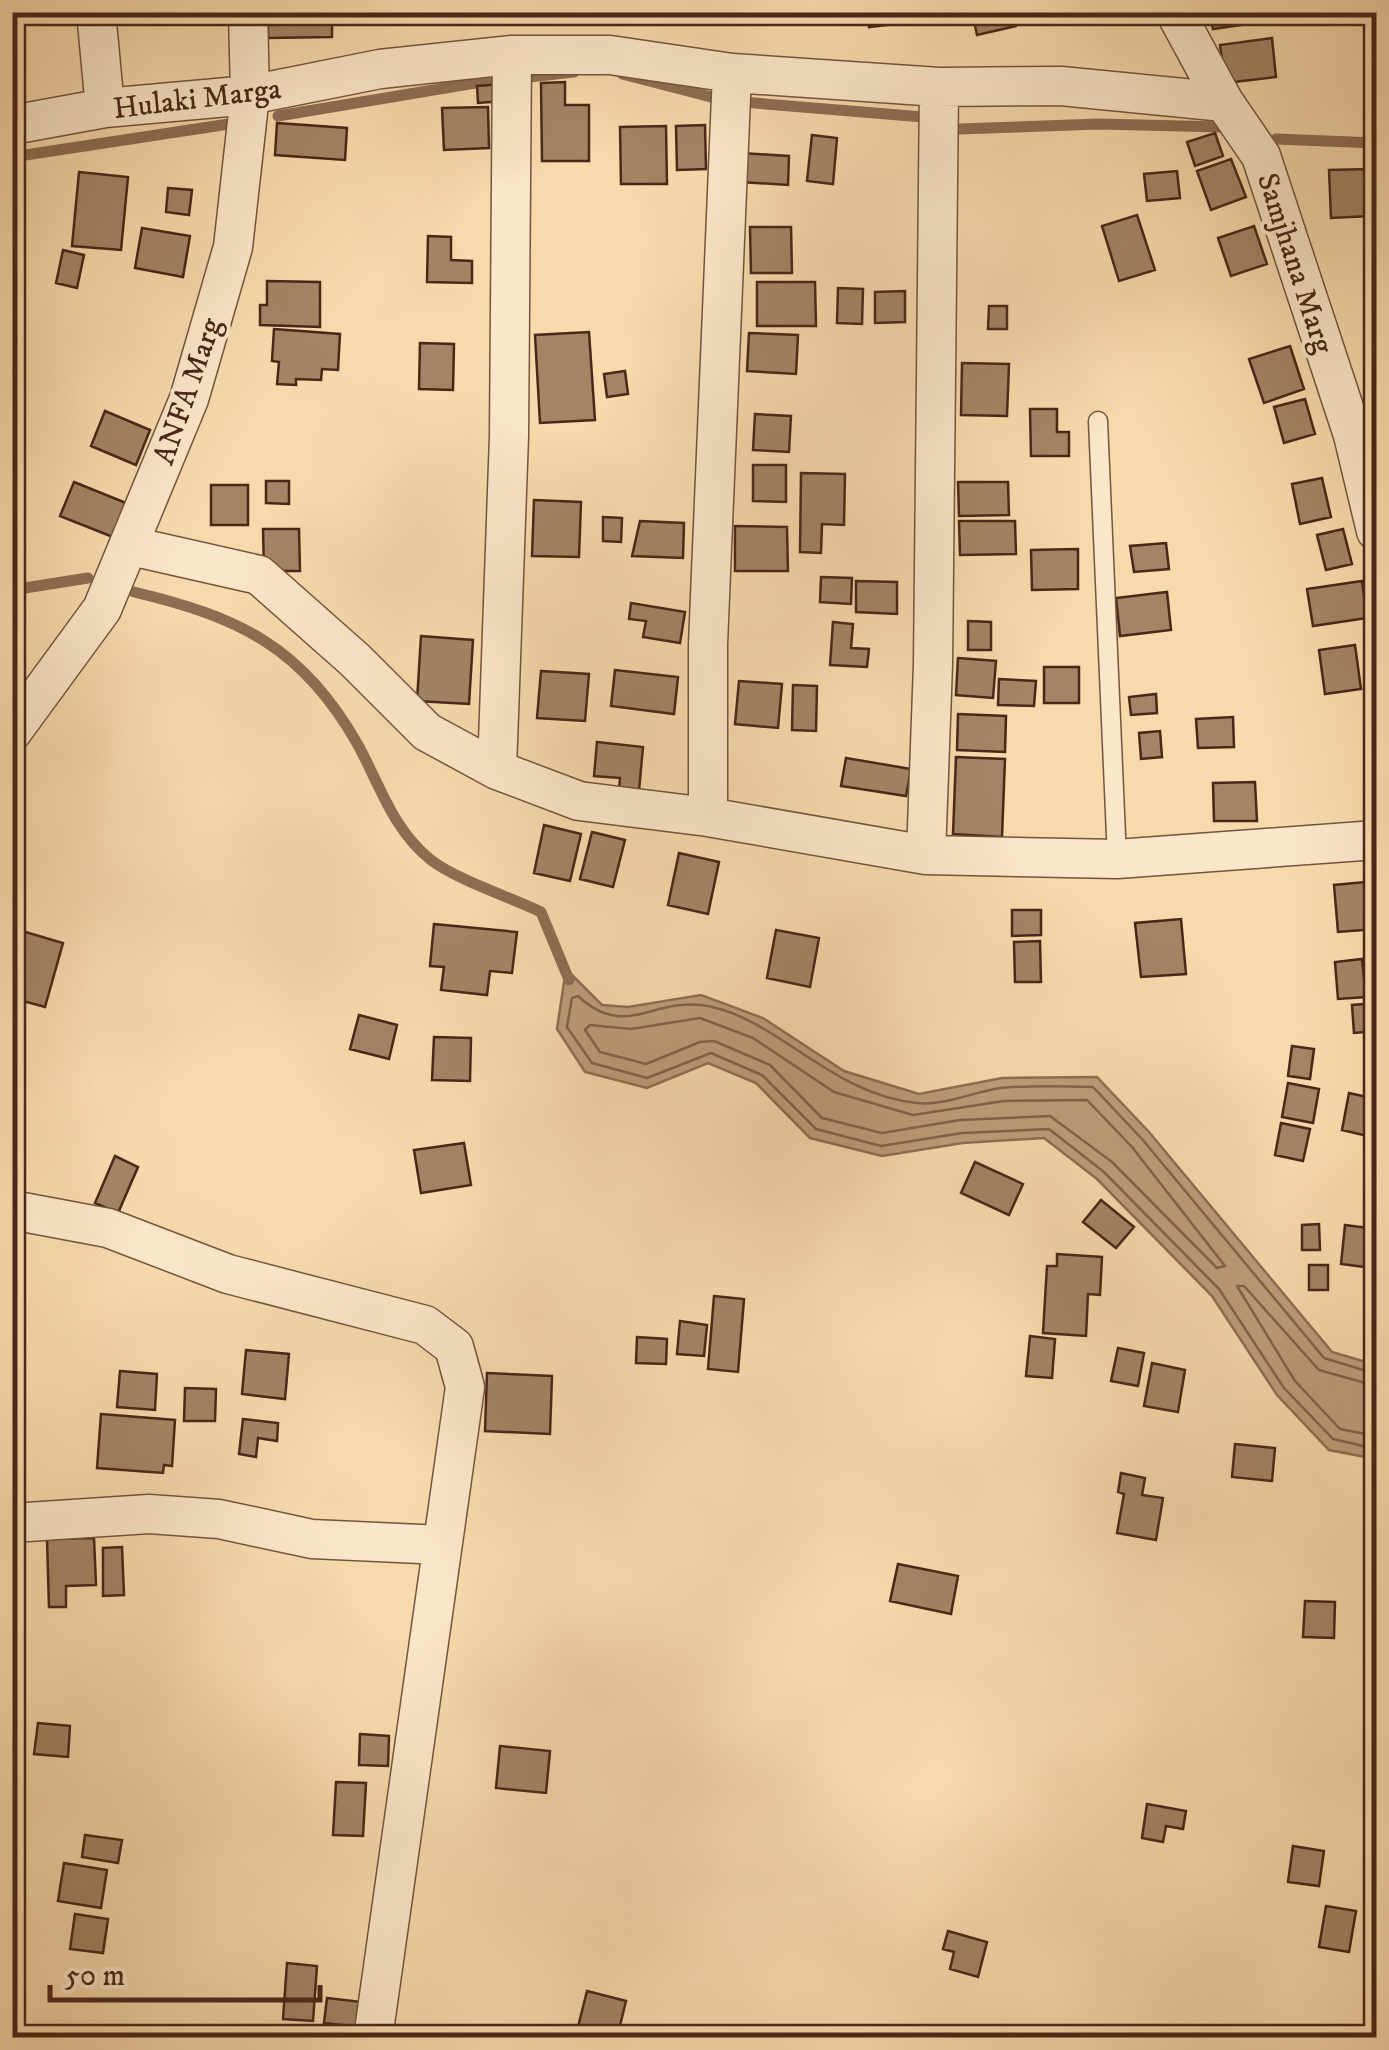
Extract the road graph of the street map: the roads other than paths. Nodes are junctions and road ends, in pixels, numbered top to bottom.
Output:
1 (96, 12) edge
2 (248, 12) edge
3 (1175, 12) edge
4 (512, 55) junction
5 (732, 73) junction
6 (939, 87) junction
7 (250, 95) junction
8 (1224, 102) junction
9 (105, 108) junction
10 (12, 125) edge
11 (1098, 420) dead end
12 (1376, 531) edge
13 (131, 546) junction
14 (12, 732) edge
15 (496, 770) junction
16 (708, 818) junction
17 (1376, 840) edge
18 (926, 855) junction
19 (1117, 859) junction
20 (12, 1210) edge
21 (12, 1522) edge
22 (442, 1545) junction
23 (373, 2038) edge

1 - 9 street
2 - 7 street, ANFA Marg
3 - 8 street, Samjhana Marg
4 - 5 street, Hulaki Marga
4 - 7 street, Hulaki Marga
4 - 15 street
5 - 6 street, Hulaki Marga
5 - 16 street
6 - 8 street, Hulaki Marga
6 - 18 street
7 - 9 street, Hulaki Marga
7 - 13 street, ANFA Marg
8 - 12 street, Samjhana Marg
9 - 10 street, Hulaki Marga
11 - 19 lane
13 - 14 street, ANFA Marg
13 - 15 street
15 - 16 street
16 - 18 street
17 - 19 street
18 - 19 street
20 - 22 street
21 - 22 street
22 - 23 street

